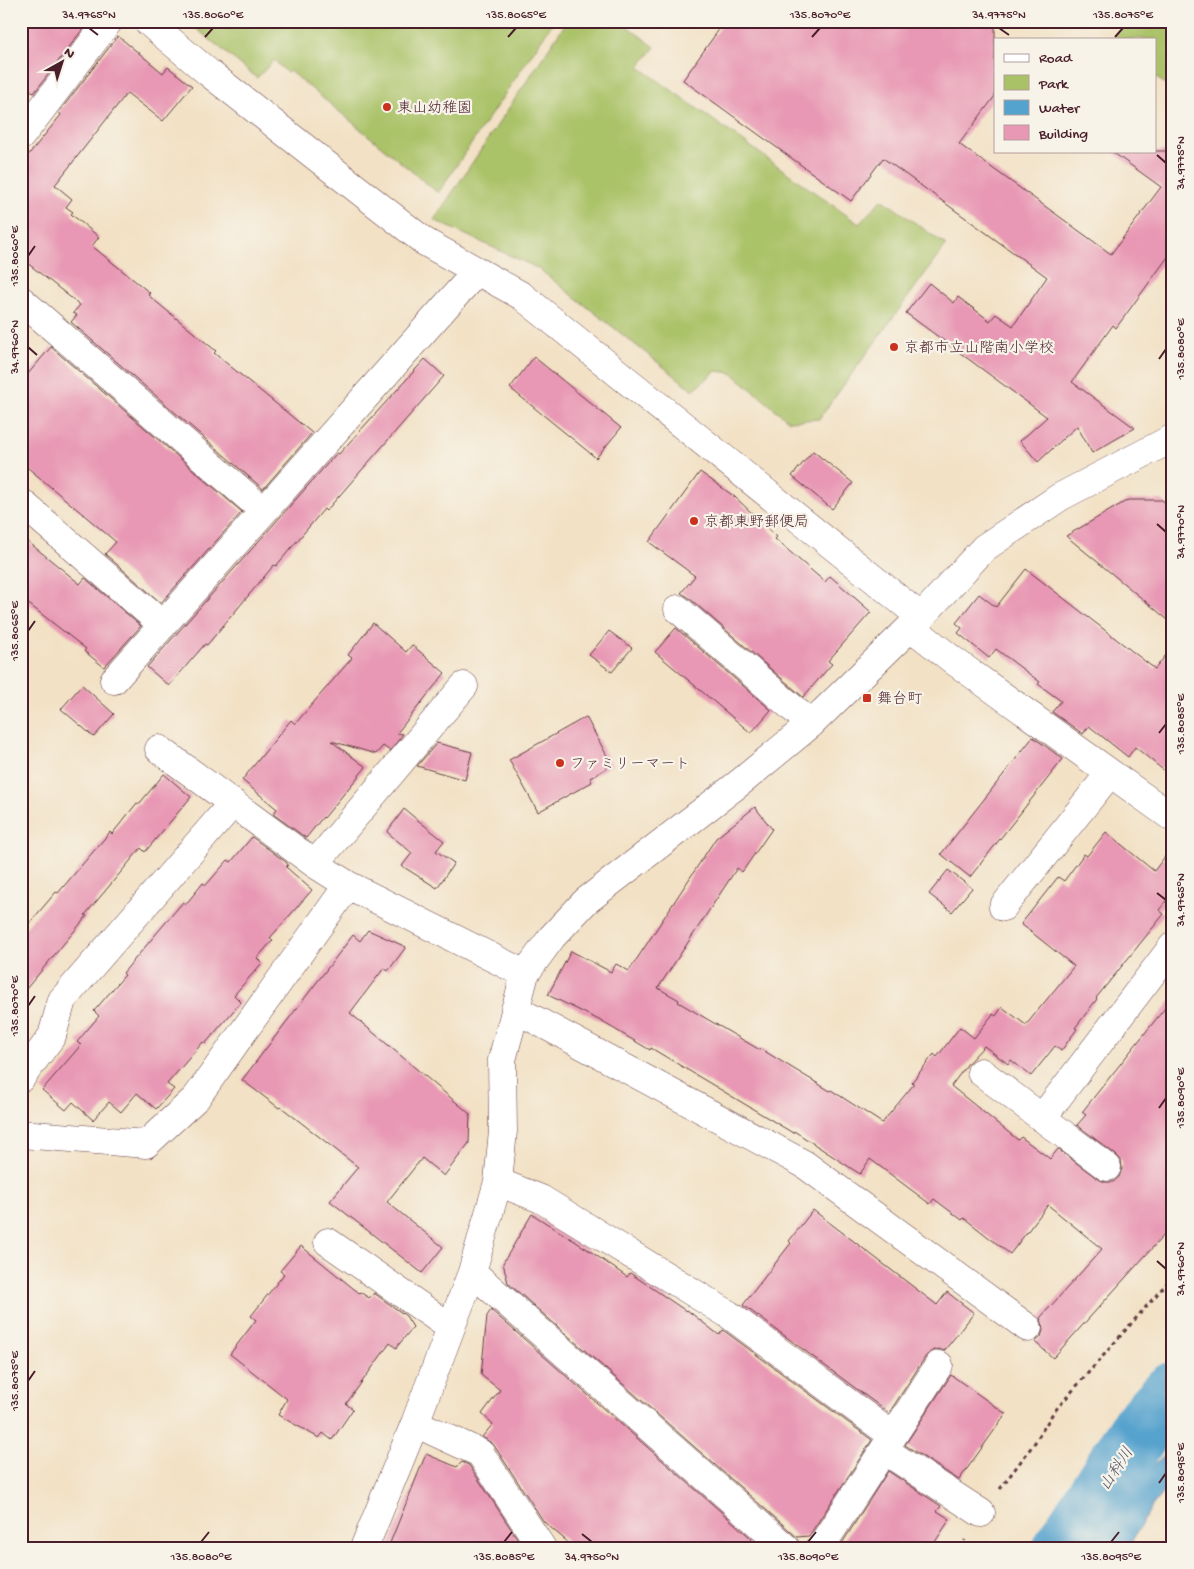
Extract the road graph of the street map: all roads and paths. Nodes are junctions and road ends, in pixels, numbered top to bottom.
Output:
1 (109, 21) edge
2 (148, 21) edge
3 (26, 120) edge
4 (477, 271) junction
5 (21, 300) edge
6 (1173, 438) edge
7 (21, 502) edge
8 (264, 511) junction
9 (678, 609) dead end
10 (916, 622) junction
11 (163, 625) junction
12 (114, 680) dead end
13 (464, 686) dead end
14 (812, 724) junction
15 (159, 748) dead end
16 (1110, 773) junction
17 (233, 803) junction
18 (1173, 818) edge
19 (315, 864) junction
20 (348, 885) junction
21 (1003, 907) dead end
22 (1173, 946) edge
23 (525, 974) junction
24 (515, 1009) junction
25 (981, 1072) dead end
26 (21, 1078) edge
27 (1042, 1118) junction
28 (21, 1134) edge
29 (1108, 1167) dead end
30 (498, 1182) junction
31 (328, 1242) dead end
32 (472, 1272) junction
33 (1173, 1276) edge
34 (450, 1327) junction
35 (1028, 1328) dead end
36 (939, 1365) dead end
37 (414, 1423) junction
38 (888, 1443) junction
39 (981, 1514) junction
40 (364, 1548) edge
41 (542, 1548) edge
42 (786, 1548) edge
43 (820, 1548) edge
44 (961, 1548) edge

1 - 3 street
2 - 4 street
4 - 8 street
4 - 10 street
5 - 8 street
6 - 10 street
7 - 11 street
8 - 11 street
9 - 14 street
10 - 14 street
10 - 16 street
11 - 12 street
13 - 19 street
14 - 23 street
15 - 17 street
16 - 18 street
16 - 21 street
17 - 19 street
17 - 26 street
19 - 20 street
20 - 23 street
20 - 28 street
22 - 27 street
23 - 24 street
24 - 30 street
24 - 35 street
25 - 27 street
27 - 29 street
30 - 32 street
30 - 38 street
31 - 34 street
32 - 34 street
32 - 42 street
33 - 39 path
34 - 37 street
36 - 38 street
37 - 40 street
37 - 41 street
38 - 39 street
38 - 43 street
39 - 44 path

